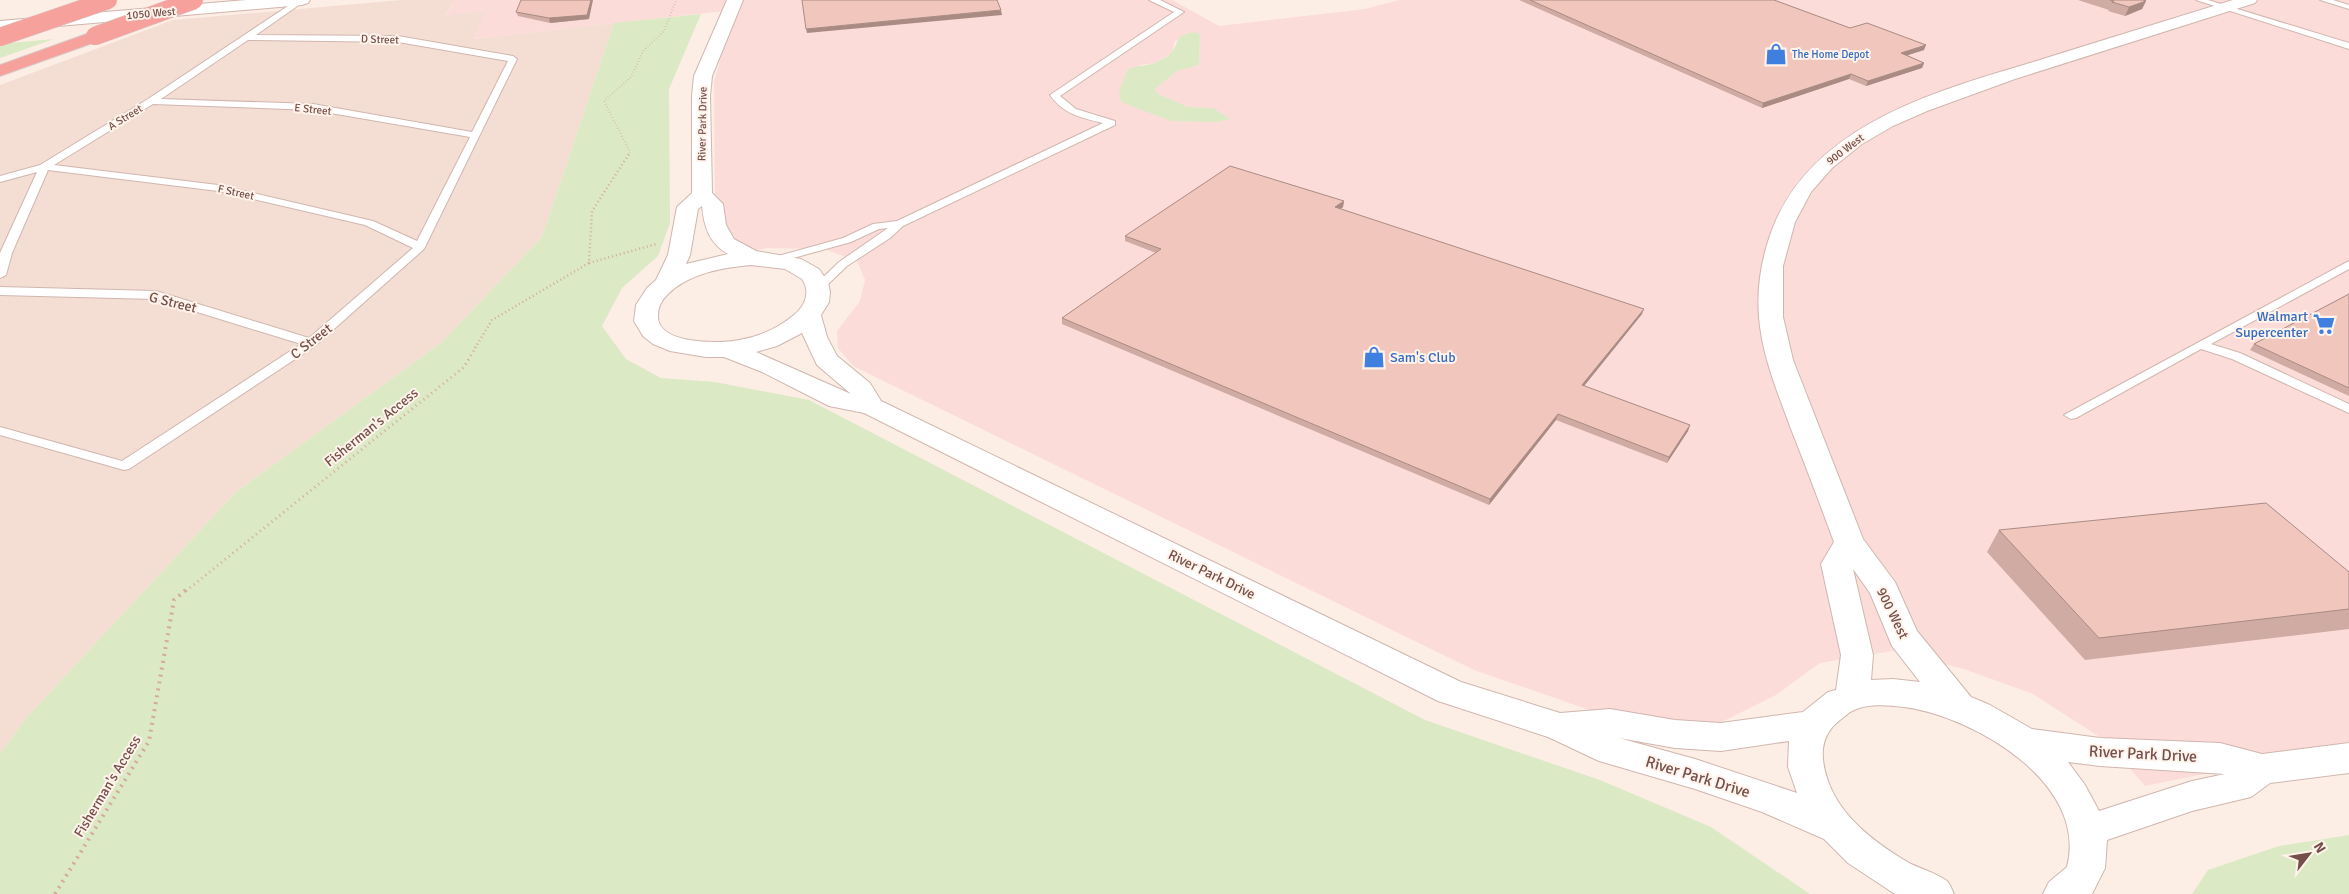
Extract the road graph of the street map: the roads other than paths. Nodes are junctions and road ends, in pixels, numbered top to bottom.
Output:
1 (108, 0) edge
2 (194, 0) edge
3 (302, 0) edge
4 (735, 0) edge
5 (1153, 0) edge
6 (2200, 0) edge
7 (2249, 0) edge
8 (2324, 0) edge
9 (2349, 7) edge
10 (2224, 8) junction
11 (0, 26) edge
12 (0, 37) edge
13 (245, 37) junction
14 (2349, 46) edge
15 (513, 59) joint
16 (0, 71) edge
17 (151, 101) junction
18 (474, 135) junction
19 (44, 167) junction
20 (0, 179) edge
21 (702, 195) junction
22 (899, 224) junction
23 (420, 248) junction
24 (3, 253) edge
25 (751, 258) junction
26 (775, 260) junction
27 (2349, 264) edge
28 (0, 275) edge
29 (665, 284) junction
30 (818, 288) junction
31 (0, 291) edge
32 (808, 315) junction
33 (311, 343) junction
34 (2201, 345) junction
35 (726, 349) junction
36 (871, 406) junction
37 (2349, 409) edge
38 (2071, 416) dead end
39 (0, 431) edge
40 (1849, 542) junction
41 (1852, 696) junction
42 (1958, 706) junction
43 (1813, 724) junction
44 (1560, 727) junction
45 (2024, 742) junction
46 (2349, 758) edge
47 (2262, 769) junction
48 (1836, 826) junction
49 (2088, 831) junction
50 (1934, 894) edge
51 (2063, 894) edge

1 - 12 highway, bridge
2 - 16 highway, bridge
3 - 11 street, 1050 West
3 - 13 lane, A Street
4 - 21 street, River Park Drive
5 - 22 lane
6 - 10 lane
7 - 10 street, 900 West
8 - 9 lane
10 - 14 lane
10 - 40 street, 900 West
13 - 15 lane, D Street
13 - 17 lane, A Street
15 - 18 lane, C Street
17 - 18 lane, E Street
17 - 19 lane, A Street
18 - 23 lane, C Street
19 - 20 lane
19 - 23 lane, F Street
19 - 24 lane
21 - 25 street, River Park Drive
21 - 29 street
22 - 26 lane
22 - 30 lane
23 - 33 lane, C Street
24 - 28 lane
25 - 26 street
25 - 29 street
26 - 30 street
27 - 34 lane
29 - 35 street
30 - 32 street
31 - 33 lane, G Street
32 - 35 street
32 - 36 street
33 - 39 lane, C Street
34 - 37 lane
34 - 38 lane
35 - 36 street, River Park Drive
36 - 44 street, River Park Drive
40 - 41 street
40 - 42 street, 900 West
41 - 42 street
41 - 43 street
42 - 45 street
43 - 44 street, River Park Drive
43 - 48 street
44 - 48 street, River Park Drive
45 - 47 street, River Park Drive
45 - 49 street
46 - 47 street, River Park Drive
47 - 49 street, River Park Drive
48 - 50 street
49 - 51 street

